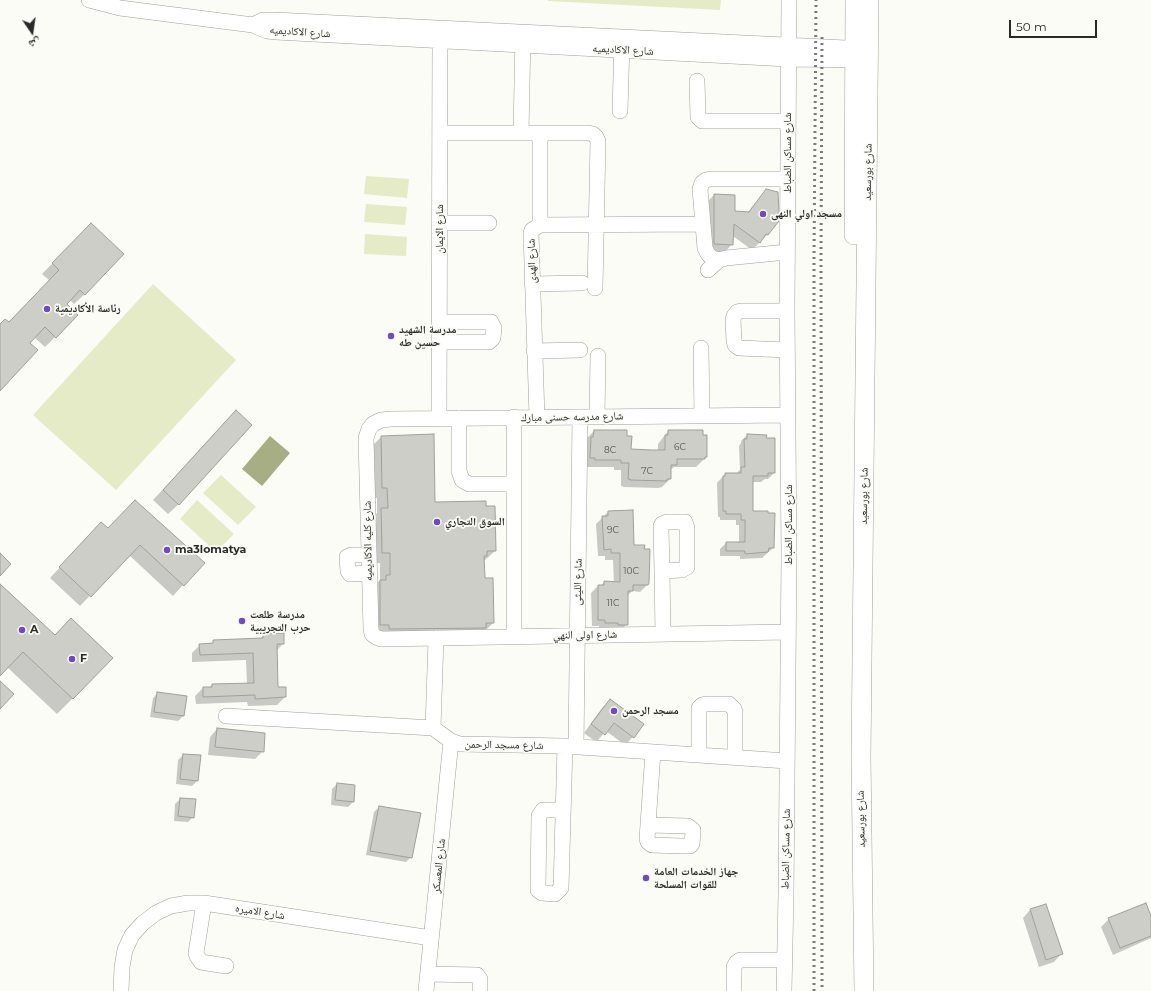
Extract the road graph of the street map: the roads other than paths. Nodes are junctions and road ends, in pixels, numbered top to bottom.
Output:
1 (789, 0) edge
2 (855, 0) edge
3 (869, 0) edge
4 (96, 1) edge
5 (118, 4) edge
6 (354, 30) junction
7 (523, 39) junction
8 (440, 40) junction
9 (622, 44) junction
10 (788, 52) junction
11 (862, 55) junction
12 (697, 81) dead end
13 (620, 111) dead end
14 (788, 121) junction
15 (440, 133) junction
16 (521, 133) junction
17 (540, 133) junction
18 (788, 179) junction
19 (489, 222) dead end
20 (440, 224) junction
21 (596, 224) junction
22 (703, 224) junction
23 (540, 225) junction
24 (787, 252) junction
25 (532, 284) junction
26 (787, 311) junction
27 (440, 322) junction
28 (440, 342) junction
29 (701, 348) dead end
30 (580, 350) dead end
31 (787, 350) junction
32 (534, 351) junction
33 (598, 356) dead end
34 (702, 415) junction
35 (788, 415) junction
36 (597, 416) junction
37 (514, 417) junction
38 (536, 417) junction
39 (580, 417) junction
40 (440, 418) junction
41 (459, 418) junction
42 (366, 438) joint
43 (514, 484) junction
44 (368, 554) junction
45 (662, 571) dead end
46 (369, 573) junction
47 (788, 632) junction
48 (663, 634) junction
49 (578, 635) junction
50 (514, 637) junction
51 (436, 638) junction
52 (381, 639) joint
53 (226, 716) dead end
54 (433, 728) junction
55 (451, 741) junction
56 (571, 746) junction
57 (653, 752) junction
58 (699, 755) junction
59 (735, 757) junction
60 (787, 761) junction
61 (563, 810) junction
62 (858, 824) junction
63 (648, 825) dead end
64 (204, 903) junction
65 (431, 938) junction
66 (784, 960) junction
67 (226, 966) dead end
68 (428, 974) junction
69 (121, 991) edge
70 (426, 991) edge
71 (480, 991) edge
72 (734, 991) edge
73 (784, 991) edge
74 (854, 991) edge
75 (864, 991) edge

1 - 10 street, شارع مساكن الضباط
2 - 11 main road, شارع بورسعيد
3 - 11 main road, شارع بورسعيد
4 - 5 street, شارع الاكاديميه
5 - 6 street, شارع الاكاديميه
6 - 7 street, شارع الاكاديميه
6 - 8 street, شارع الاكاديميه
7 - 8 street, شارع الاكاديميه
7 - 9 street, شارع الاكاديميه
7 - 16 street
8 - 15 street, شارع الايمان
9 - 10 street, شارع الاكاديميه
9 - 13 street
10 - 11 street, شارع الاكاديميه
10 - 14 street, شارع مساكن الضباط
11 - 62 main road, شارع بورسعيد
12 - 14 street
14 - 18 street, شارع مساكن الضباط
15 - 16 street
15 - 20 street, شارع الايمان
16 - 17 street
17 - 21 street
17 - 23 street
18 - 22 street
18 - 24 street, شارع مساكن الضباط
19 - 20 street
20 - 27 street, شارع الايمان
21 - 22 street, شارع الهدى
21 - 23 street, شارع الهدى
21 - 25 street
22 - 24 street
23 - 25 street, شارع الهدى
24 - 26 street, شارع مساكن الضباط
25 - 32 street, شارع الهدى
26 - 31 street, شارع مساكن الضباط
26 - 31 street
27 - 28 street, شارع الايمان
27 - 28 street
28 - 40 street, شارع الايمان
29 - 34 street
30 - 32 street
31 - 35 street, شارع مساكن الضباط
32 - 38 street, شارع الهدى
33 - 36 street
34 - 35 street, شارع مدرسه حسنى مبارك
34 - 36 street, شارع مدرسه حسنى مبارك
35 - 47 street, شارع مساكن الضباط
36 - 39 street, شارع مدرسه حسنى مبارك
37 - 38 street, شارع مدرسه حسنى مبارك
37 - 41 street, شارع مدرسه حسنى مبارك
37 - 43 street
38 - 39 street, شارع مدرسه حسنى مبارك
39 - 49 street, شارع الليثى
40 - 41 street, شارع مدرسه حسنى مبارك
40 - 42 street, شارع مدرسه حسنى مبارك
41 - 43 street
42 - 44 street, شارع كليه الاكاديميه
43 - 50 street
44 - 46 street, شارع كليه الاكاديميه
44 - 46 street
45 - 48 street
46 - 52 street, شارع كليه الاكاديميه
47 - 48 street, شارع اولى النهي
47 - 60 street, شارع مساكن الضباط
48 - 49 street, شارع اولى النهي
49 - 50 street, شارع اولى النهي
49 - 56 street, شارع الليثى
50 - 51 street, شارع اولى النهي
51 - 52 street, شارع اولى النهي
51 - 54 street
53 - 54 street
54 - 55 street, شارع مسجد الرحمن
55 - 56 street, شارع مسجد الرحمن
55 - 65 street, شارع المعسكر
56 - 57 street, شارع مسجد الرحمن
56 - 61 street, شارع الليثى
57 - 58 street, شارع مسجد الرحمن
57 - 63 street
58 - 59 street, شارع مسجد الرحمن
58 - 59 street
59 - 60 street, شارع مسجد الرحمن
60 - 66 street, شارع مساكن الضباط
61 - 61 street, شارع الليثى
62 - 74 main road, شارع بورسعيد
62 - 75 main road, شارع بورسعيد
64 - 65 street, شارع الاميره
64 - 67 street
64 - 69 street, شارع الاميره
65 - 68 street, شارع المعسكر
66 - 72 street
66 - 73 street, شارع مساكن الضباط
68 - 70 street, شارع المعسكر
68 - 71 street

